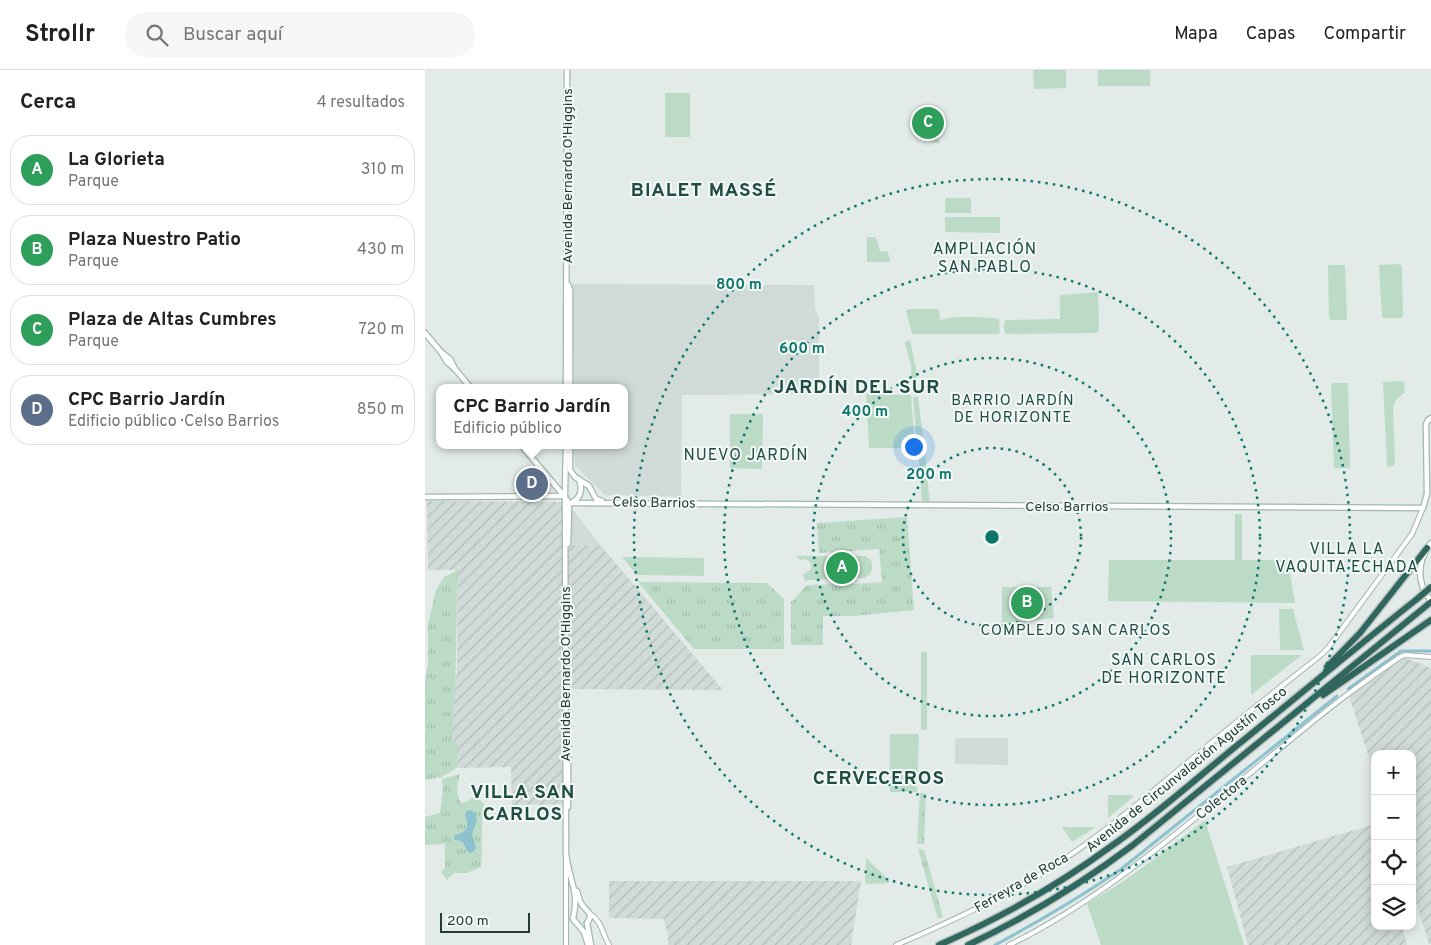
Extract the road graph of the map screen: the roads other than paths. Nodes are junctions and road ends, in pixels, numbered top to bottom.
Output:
1 (567, 70) edge
2 (425, 333) edge
3 (468, 384) edge
4 (568, 384) edge
5 (1431, 418) edge
6 (524, 449) edge
7 (568, 449) edge
8 (568, 449) edge
9 (577, 478) junction
10 (565, 487) junction
11 (593, 495) junction
12 (565, 496) junction
13 (425, 497) edge
14 (585, 503) junction
15 (711, 503) junction
16 (570, 505) junction
17 (1423, 508) junction
18 (1430, 544) edge
19 (1431, 587) edge
20 (1431, 602) edge
21 (566, 609) junction
22 (1431, 620) edge
23 (1431, 657) edge
24 (1336, 662) junction
25 (1343, 678) junction
26 (567, 706) junction
27 (566, 853) junction
28 (587, 911) junction
29 (566, 913) junction
30 (574, 913) junction
31 (588, 922) junction
32 (577, 924) junction
33 (600, 924) junction
34 (566, 929) junction
35 (567, 945) edge
36 (589, 945) edge
37 (609, 945) edge
38 (896, 945) edge
39 (939, 945) edge
40 (968, 945) edge
41 (1009, 945) edge

1 - 4 main road, Avenida Bernardo O'Higgins
2 - 3 main road
5 - 17 main road, Ferreyra de Roca
6 - 12 main road
7 - 9 main road, Avenida Bernardo O'Higgins
8 - 10 main road, Avenida Bernardo O'Higgins
9 - 10 main road
9 - 11 main road, Celso Barrios
9 - 16 main road
10 - 12 main road, Avenida Bernardo O'Higgins
11 - 14 main road
11 - 15 main road, Celso Barrios
12 - 13 main road
12 - 16 main road
12 - 21 main road, Avenida Bernardo O'Higgins
14 - 15 main road, Celso Barrios
14 - 16 main road, Celso Barrios
15 - 17 main road, Celso Barrios
16 - 21 main road, Avenida Bernardo O'Higgins
17 - 38 street, Ferreyra de Roca
18 - 20 main road
18 - 24 highway
19 - 24 highway, Avenida de Circunvalación Agustín Tosco, bridge
20 - 25 highway
21 - 26 main road, Avenida Bernardo O'Higgins
22 - 25 highway
23 - 41 street, Colectora
24 - 39 highway, Avenida de Circunvalación Agustín Tosco
25 - 40 highway, Avenida de Circunvalación Agustín Tosco
26 - 27 main road, Avenida Bernardo O'Higgins
26 - 28 main road, Avenida Bernardo O'Higgins
27 - 29 street
27 - 30 main road, Avenida Bernardo O'Higgins
28 - 30 main road
28 - 31 main road
28 - 33 street
29 - 30 street
29 - 34 street
30 - 32 main road
31 - 32 main road
31 - 33 street
31 - 36 main road
32 - 34 street
32 - 36 main road
33 - 37 street
34 - 35 street

